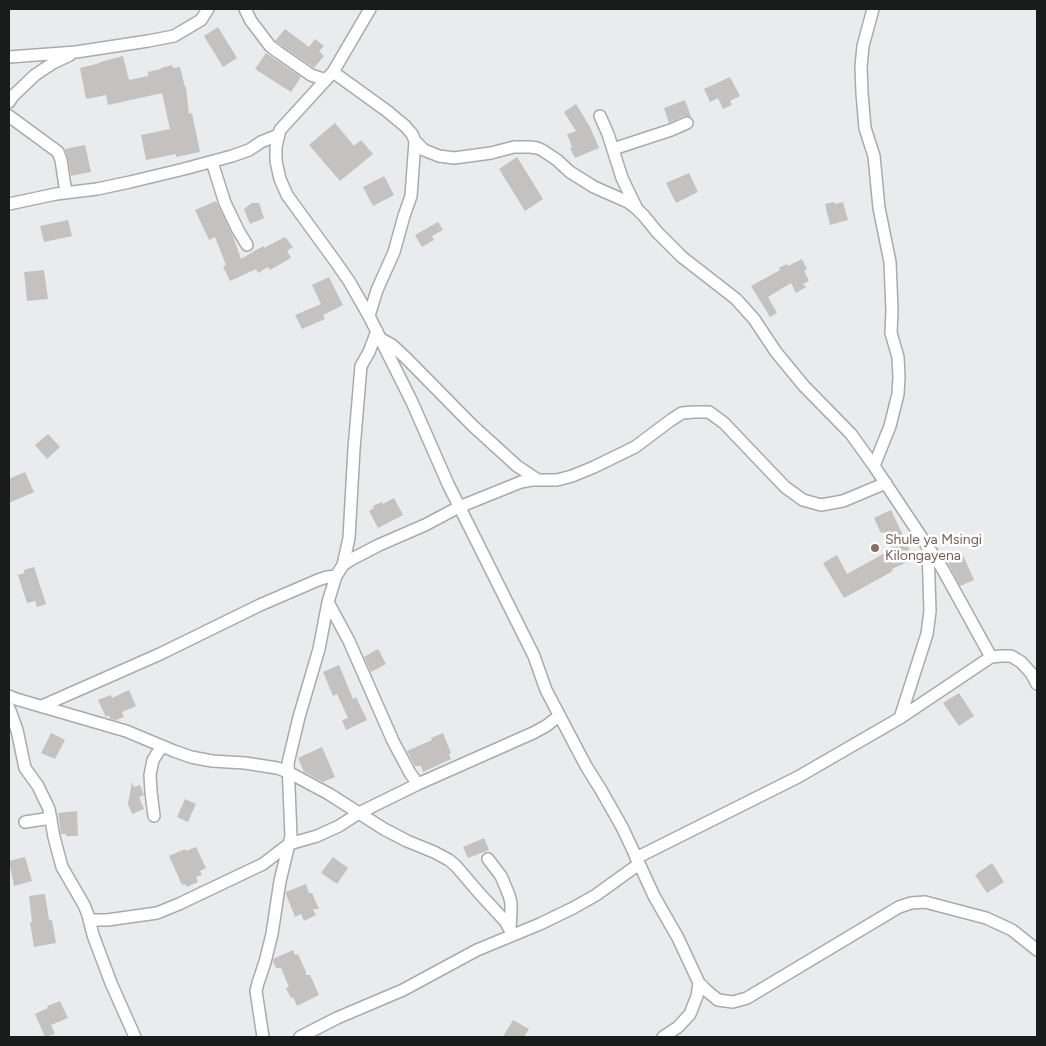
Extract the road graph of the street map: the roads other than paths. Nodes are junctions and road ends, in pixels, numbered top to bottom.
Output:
1 (208, 9) edge
2 (245, 9) edge
3 (370, 9) edge
4 (872, 9) edge
5 (76, 52) junction
6 (9, 57) edge
7 (330, 76) junction
8 (9, 102) edge
9 (9, 116) edge
10 (600, 116) dead end
11 (687, 123) dead end
12 (278, 135) junction
13 (415, 141) junction
14 (613, 149) junction
15 (212, 162) junction
16 (66, 192) junction
17 (9, 204) edge
18 (637, 209) junction
19 (247, 245) dead end
20 (369, 316) junction
21 (379, 335) junction
22 (874, 466) junction
23 (538, 480) junction
24 (886, 483) junction
25 (459, 507) junction
26 (928, 547) junction
27 (343, 564) junction
28 (336, 576) junction
29 (328, 602) junction
30 (991, 657) junction
31 (1037, 684) edge
32 (9, 696) edge
33 (42, 706) junction
34 (9, 708) edge
35 (560, 716) junction
36 (900, 718) junction
37 (162, 746) junction
38 (288, 772) junction
39 (418, 784) junction
40 (359, 813) junction
41 (154, 816) dead end
42 (51, 818) junction
43 (26, 822) dead end
44 (289, 844) junction
45 (488, 859) dead end
46 (638, 861) junction
47 (89, 920) junction
48 (511, 932) junction
49 (1037, 950) edge
50 (699, 983) junction
51 (135, 1037) edge
52 (263, 1037) edge
53 (300, 1037) edge
54 (663, 1037) edge

1 - 5 street
2 - 7 street
3 - 7 street
4 - 22 street
5 - 6 street
5 - 8 street
7 - 12 street
7 - 13 street
9 - 16 street
10 - 14 street
11 - 14 street
12 - 15 street
12 - 20 street
13 - 18 street
13 - 20 street
14 - 18 street
15 - 16 street
15 - 19 street
16 - 17 street
18 - 22 street
20 - 21 street
21 - 23 street
21 - 25 street
21 - 27 street
22 - 24 street
23 - 24 street
23 - 25 street
24 - 26 street
25 - 27 street
25 - 35 street
26 - 30 street
26 - 36 street
27 - 28 street
28 - 29 street
28 - 33 street
29 - 38 street
29 - 39 street
30 - 31 street
30 - 36 street
32 - 33 street
33 - 37 street
34 - 42 street
35 - 39 street
35 - 46 street
36 - 46 street
37 - 38 street
37 - 41 street
38 - 40 street
38 - 44 street
39 - 40 street
40 - 44 street
40 - 48 street
42 - 43 street
42 - 47 street
44 - 47 street
44 - 52 street
45 - 48 street
46 - 48 street
46 - 50 street
47 - 51 street
48 - 53 street
49 - 50 street
50 - 54 street

